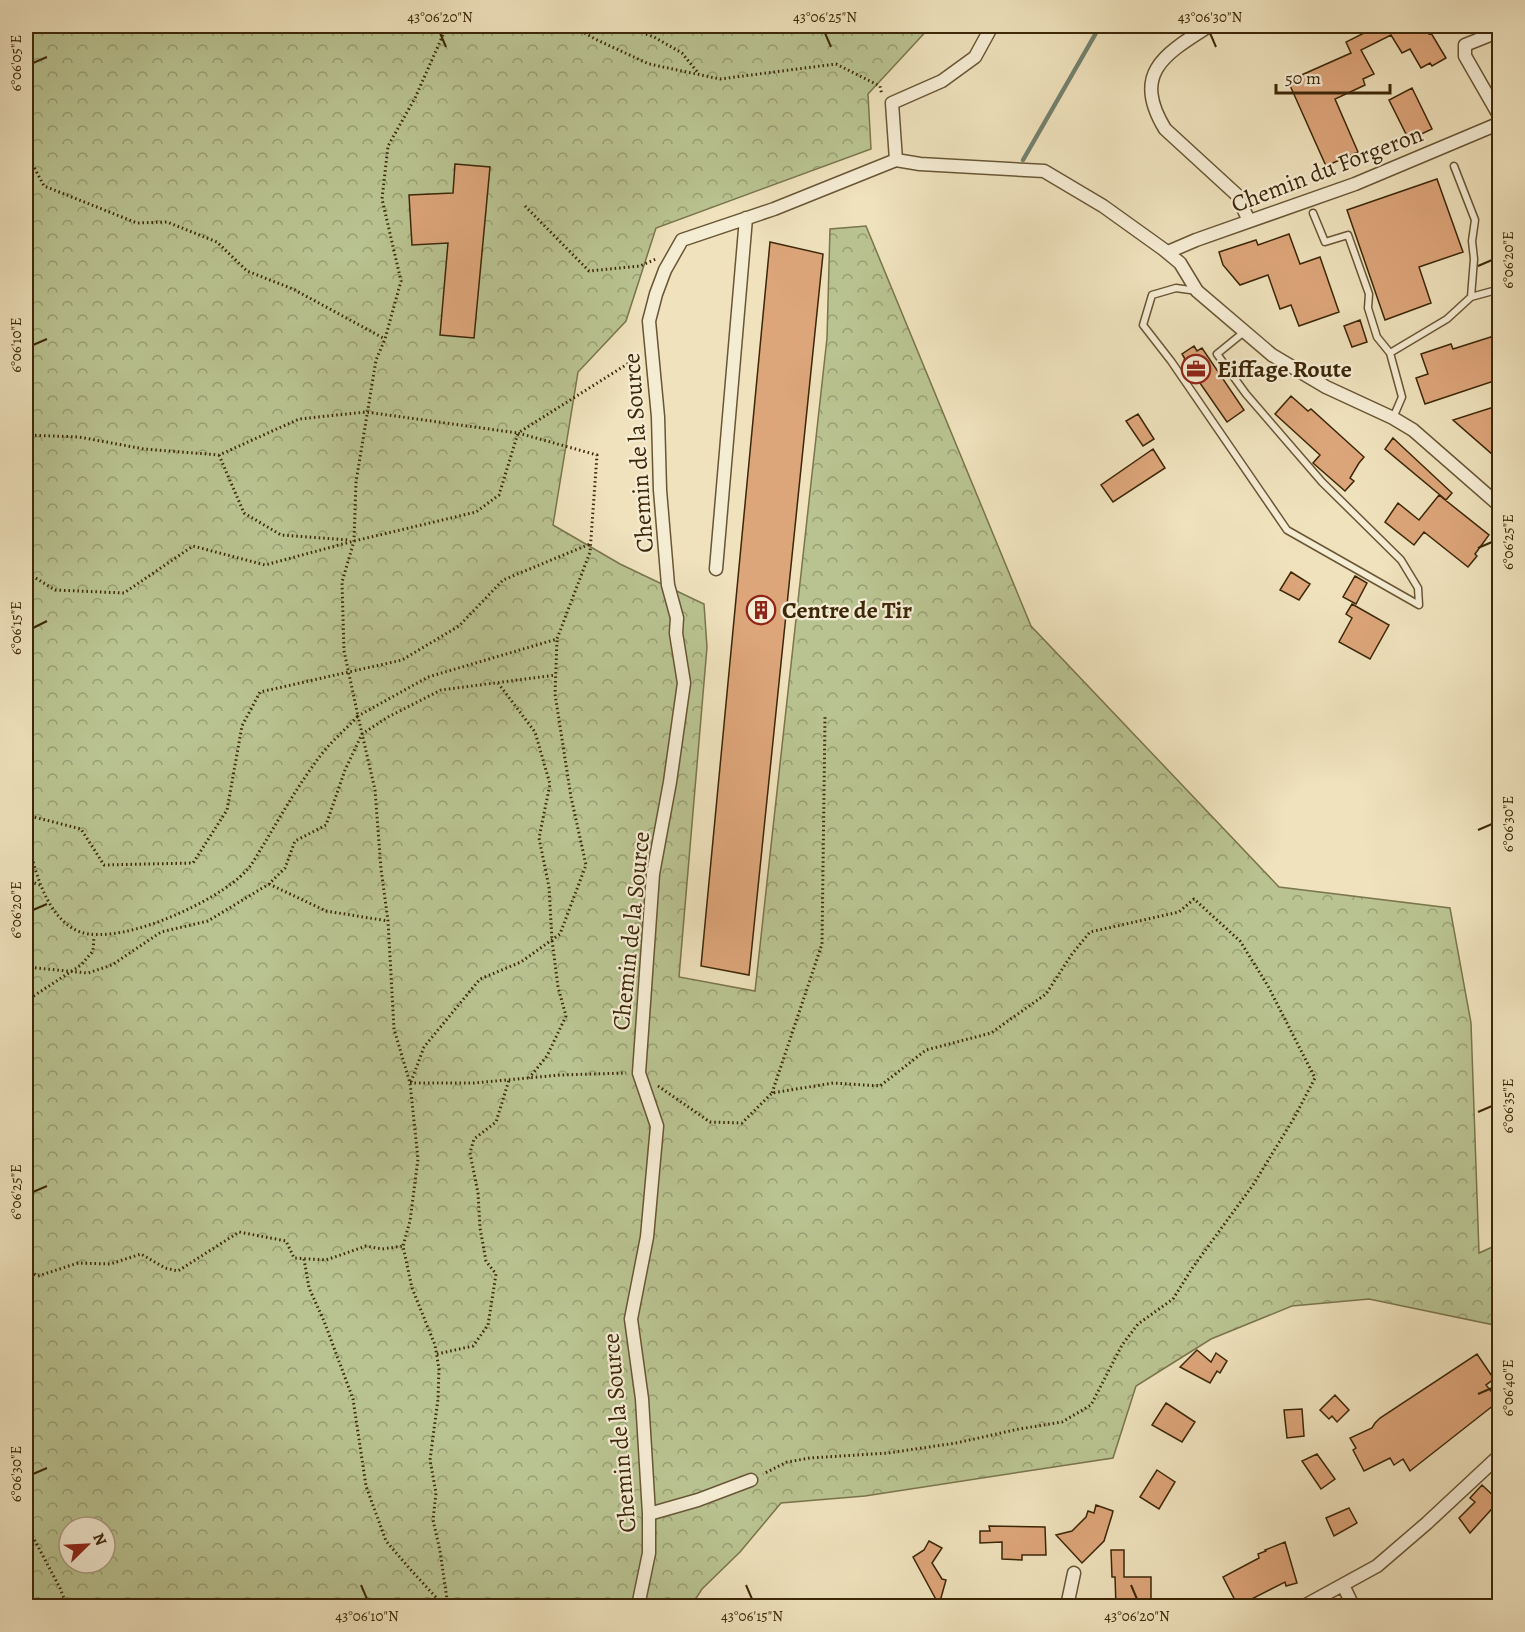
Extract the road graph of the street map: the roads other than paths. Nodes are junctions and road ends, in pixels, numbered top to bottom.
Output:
1 (992, 26) edge
2 (1209, 26) edge
3 (1500, 31) edge
4 (1500, 117) edge
5 (1500, 122) edge
6 (896, 160) junction
7 (1454, 166) dead end
8 (1313, 213) dead end
9 (746, 218) junction
10 (1249, 222) junction
11 (1168, 252) junction
12 (1500, 289) edge
13 (1197, 291) junction
14 (1471, 297) junction
15 (1244, 332) junction
16 (1390, 353) junction
17 (1393, 418) junction
18 (1500, 506) edge
19 (716, 569) dead end
20 (1500, 1455) edge
21 (751, 1480) road end
22 (649, 1514) junction
23 (1074, 1573) dead end
24 (1343, 1585) junction
25 (638, 1606) edge
26 (1067, 1606) edge
27 (1304, 1606) edge
28 (1353, 1606) edge

1 - 6 street
2 - 10 street
3 - 4 street
5 - 10 street, Chemin du Forgeron
6 - 9 street, Chemin de la Source
6 - 11 street, Chemin de la Source
7 - 14 lane
8 - 16 lane
9 - 19 street
9 - 22 street, Chemin de la Source
10 - 11 street, Chemin du Forgeron
11 - 13 street, Chemin de la Source
12 - 14 lane
13 - 15 street, Chemin de la Source
13 - 15 lane
14 - 16 lane
15 - 17 street, Chemin de la Source
16 - 17 lane
17 - 18 street, Chemin de la Source
20 - 24 street
21 - 22 street
22 - 25 street, Chemin de la Source
23 - 26 street
24 - 27 street
24 - 28 street

